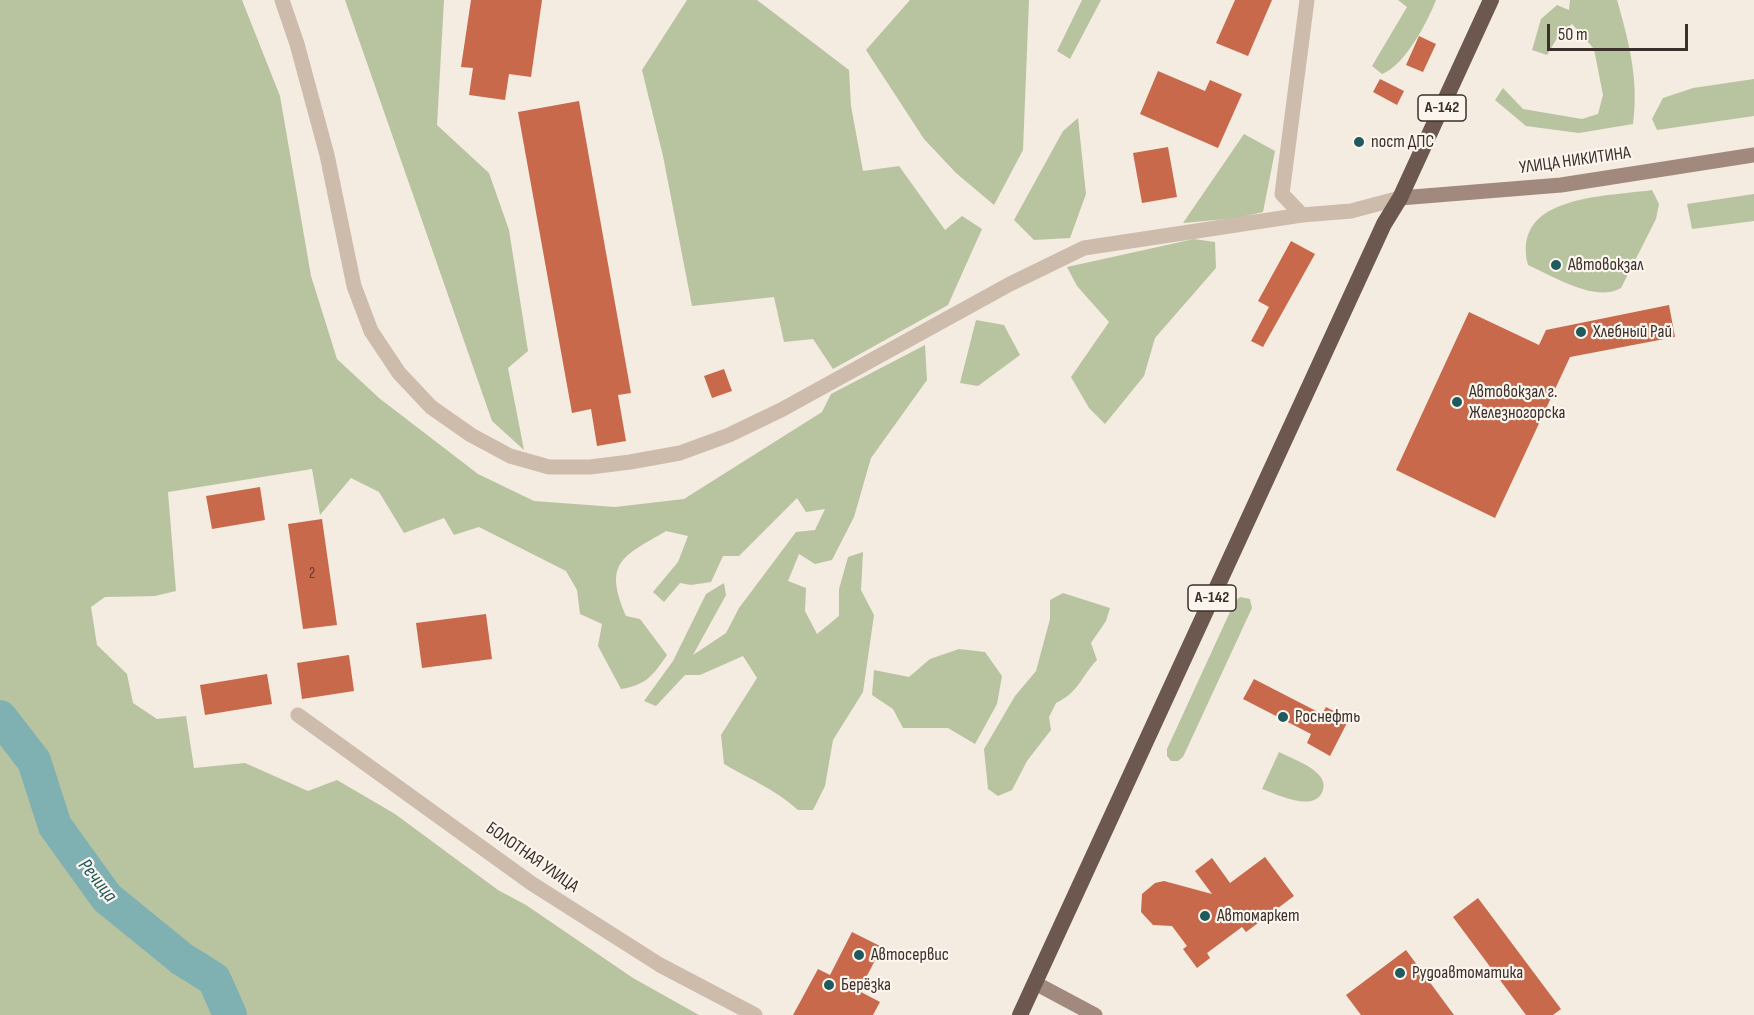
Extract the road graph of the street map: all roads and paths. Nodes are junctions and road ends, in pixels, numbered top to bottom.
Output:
1 (282, 0) edge
2 (1307, 0) edge
3 (1491, 0) edge
4 (1754, 155) edge
5 (1400, 198) junction
6 (1302, 215) junction
7 (298, 715) dead end
8 (1035, 983) junction
9 (755, 1015) edge
10 (1020, 1015) edge
11 (1095, 1015) edge

1 - 6 street
2 - 6 street
3 - 5 highway, А-142
4 - 5 main road, УЛИЦА НИКИТИНА
5 - 6 street
5 - 8 highway, А-142
7 - 9 street, БОЛОТНАЯ УЛИЦА
8 - 10 highway, А-142
8 - 11 main road

